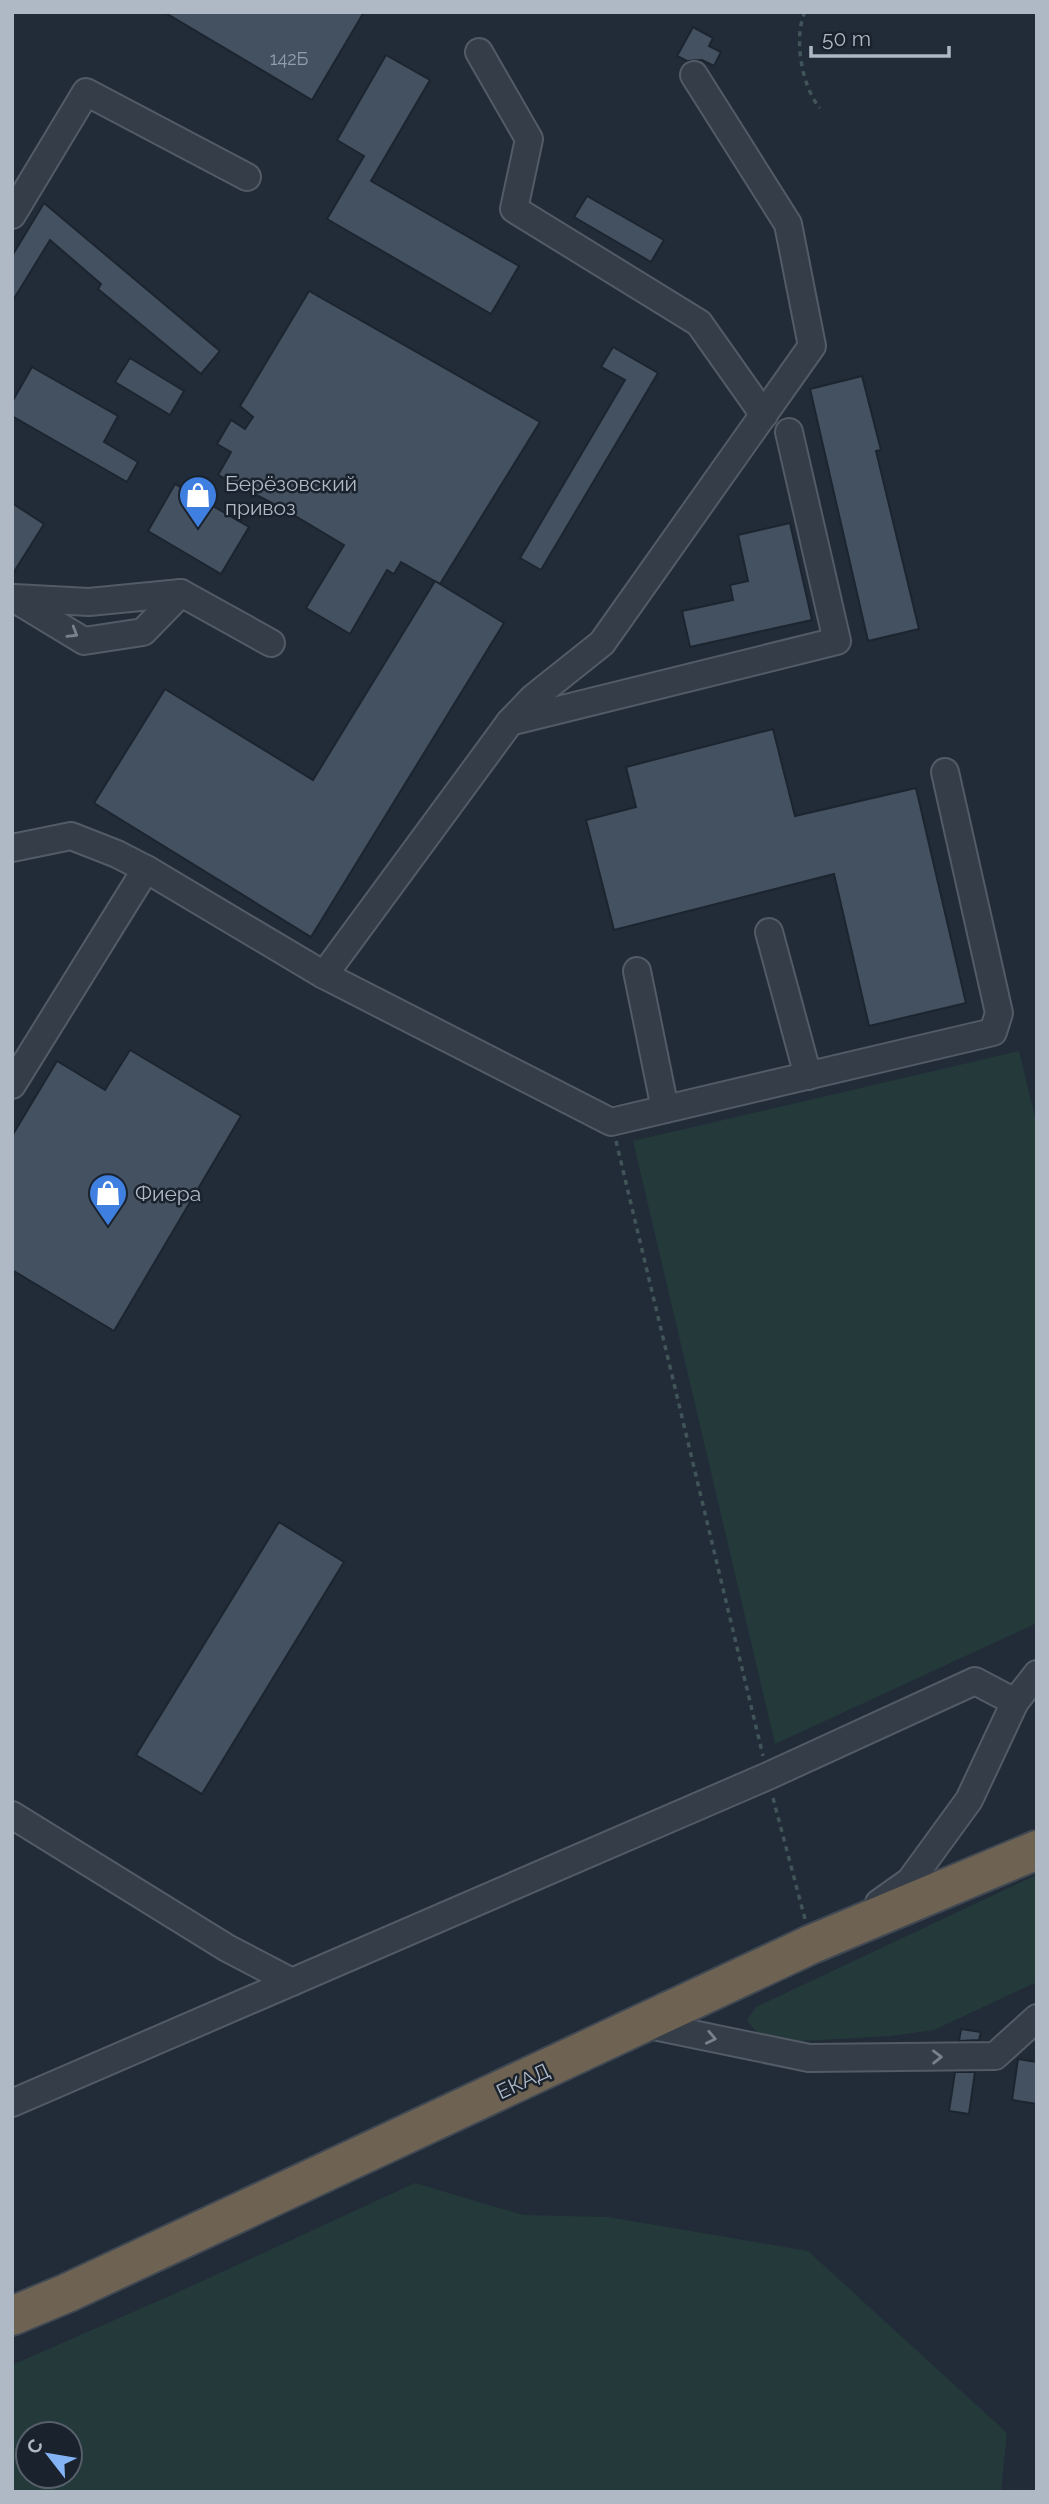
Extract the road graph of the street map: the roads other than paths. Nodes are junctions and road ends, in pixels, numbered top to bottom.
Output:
1 (480, 52) dead end
2 (694, 75) dead end
3 (247, 177) dead end
4 (12, 215) edge
5 (764, 415) junction
6 (789, 432) dead end
7 (181, 593) junction
8 (13, 598) edge
9 (271, 643) dead end
10 (510, 722) junction
11 (945, 772) dead end
12 (12, 848) edge
13 (146, 869) junction
14 (769, 932) dead end
15 (637, 971) dead end
16 (324, 975) junction
17 (808, 1076) junction
18 (12, 1085) edge
19 (665, 1110) junction
20 (1037, 1674) edge
21 (1015, 1702) junction
22 (12, 1815) edge
23 (1037, 1850) edge
24 (820, 1941) junction
25 (292, 1982) junction
26 (1037, 2018) edge
27 (644, 2024) junction
28 (12, 2103) edge
29 (12, 2316) edge

1 - 5 street
2 - 5 street
3 - 4 street
5 - 10 street
6 - 10 street
7 - 8 street
8 -> 7 street
7 - 9 street
10 - 16 street
11 - 17 street
12 - 13 street
13 - 16 street
13 - 18 street
14 - 17 street
15 - 19 street
16 - 19 street
17 - 19 street
20 - 21 street
21 - 24 street
21 - 25 street
22 - 25 street
23 - 24 highway, ЕКАД
24 - 27 highway, ЕКАД
25 - 28 street
27 -> 26 street
27 - 29 highway, ЕКАД

